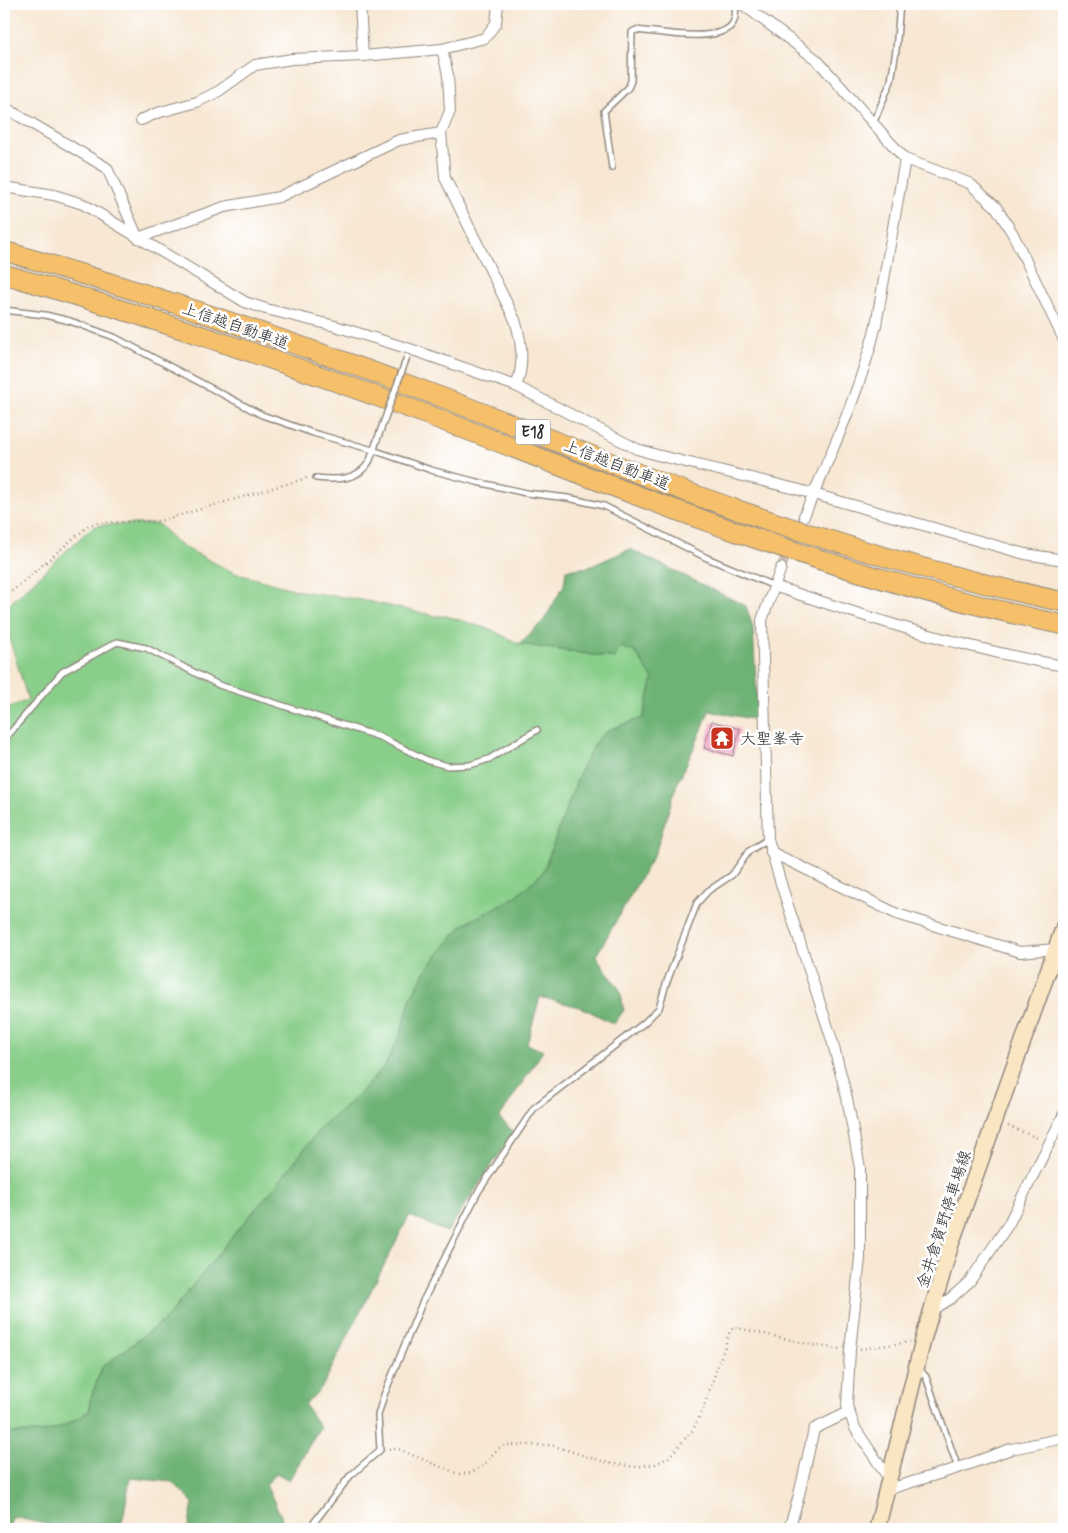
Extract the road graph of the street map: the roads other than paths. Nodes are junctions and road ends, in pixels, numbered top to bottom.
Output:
1 (360, 4) edge
2 (498, 4) edge
3 (736, 4) edge
4 (742, 4) edge
5 (900, 4) edge
6 (442, 49) junction
7 (363, 56) junction
8 (4, 107) edge
9 (141, 120) dead end
10 (873, 124) junction
11 (441, 133) junction
12 (905, 159) junction
13 (612, 168) dead end
14 (4, 187) edge
15 (138, 238) junction
16 (4, 251) edge
17 (4, 274) edge
18 (4, 310) edge
19 (1064, 340) edge
20 (409, 353) junction
21 (516, 386) junction
22 (373, 450) junction
23 (316, 478) road end
24 (813, 494) junction
25 (804, 516) tunnel mouth
26 (1064, 560) edge
27 (781, 568) tunnel mouth
28 (774, 586) junction
29 (1064, 602) edge
30 (1064, 625) edge
31 (1064, 666) edge
32 (537, 730) dead end
33 (4, 740) edge
34 (768, 839) junction
35 (771, 852) junction
36 (1061, 939) edge
37 (1064, 1114) edge
38 (932, 1310) junction
39 (916, 1366) junction
40 (849, 1412) junction
41 (1064, 1438) edge
42 (958, 1468) junction
43 (887, 1485) junction
44 (309, 1529) edge
45 (789, 1529) edge
46 (877, 1529) edge

1 - 7 street
2 - 6 street
3 - 13 lane
4 - 10 street
5 - 10 lane
6 - 7 street
6 - 11 street
7 - 9 street
8 - 15 street
10 - 12 street
11 - 15 street
11 - 21 street
12 - 19 street
12 - 24 street
14 - 15 street
15 - 20 street
16 - 29 highway, 上信越自動車道 / E18
17 - 30 highway, 上信越自動車道 / E18
18 - 22 lane
20 - 21 street
20 - 22 lane, bridge
21 - 24 street
22 - 23 lane
22 - 28 lane
24 - 25 street
24 - 26 street
27 - 28 street
28 - 31 street
28 - 34 street
32 - 33 lane
34 - 35 street
34 - 44 lane
35 - 36 street
35 - 40 street
36 - 38 main road, 金井倉賀野停車場線
37 - 38 street
38 - 39 main road, 金井倉賀野停車場線
39 - 42 lane
39 - 43 main road, 金井倉賀野停車場線
40 - 43 street
40 - 45 street
41 - 42 street
42 - 43 street
43 - 46 main road, 金井倉賀野停車場線

